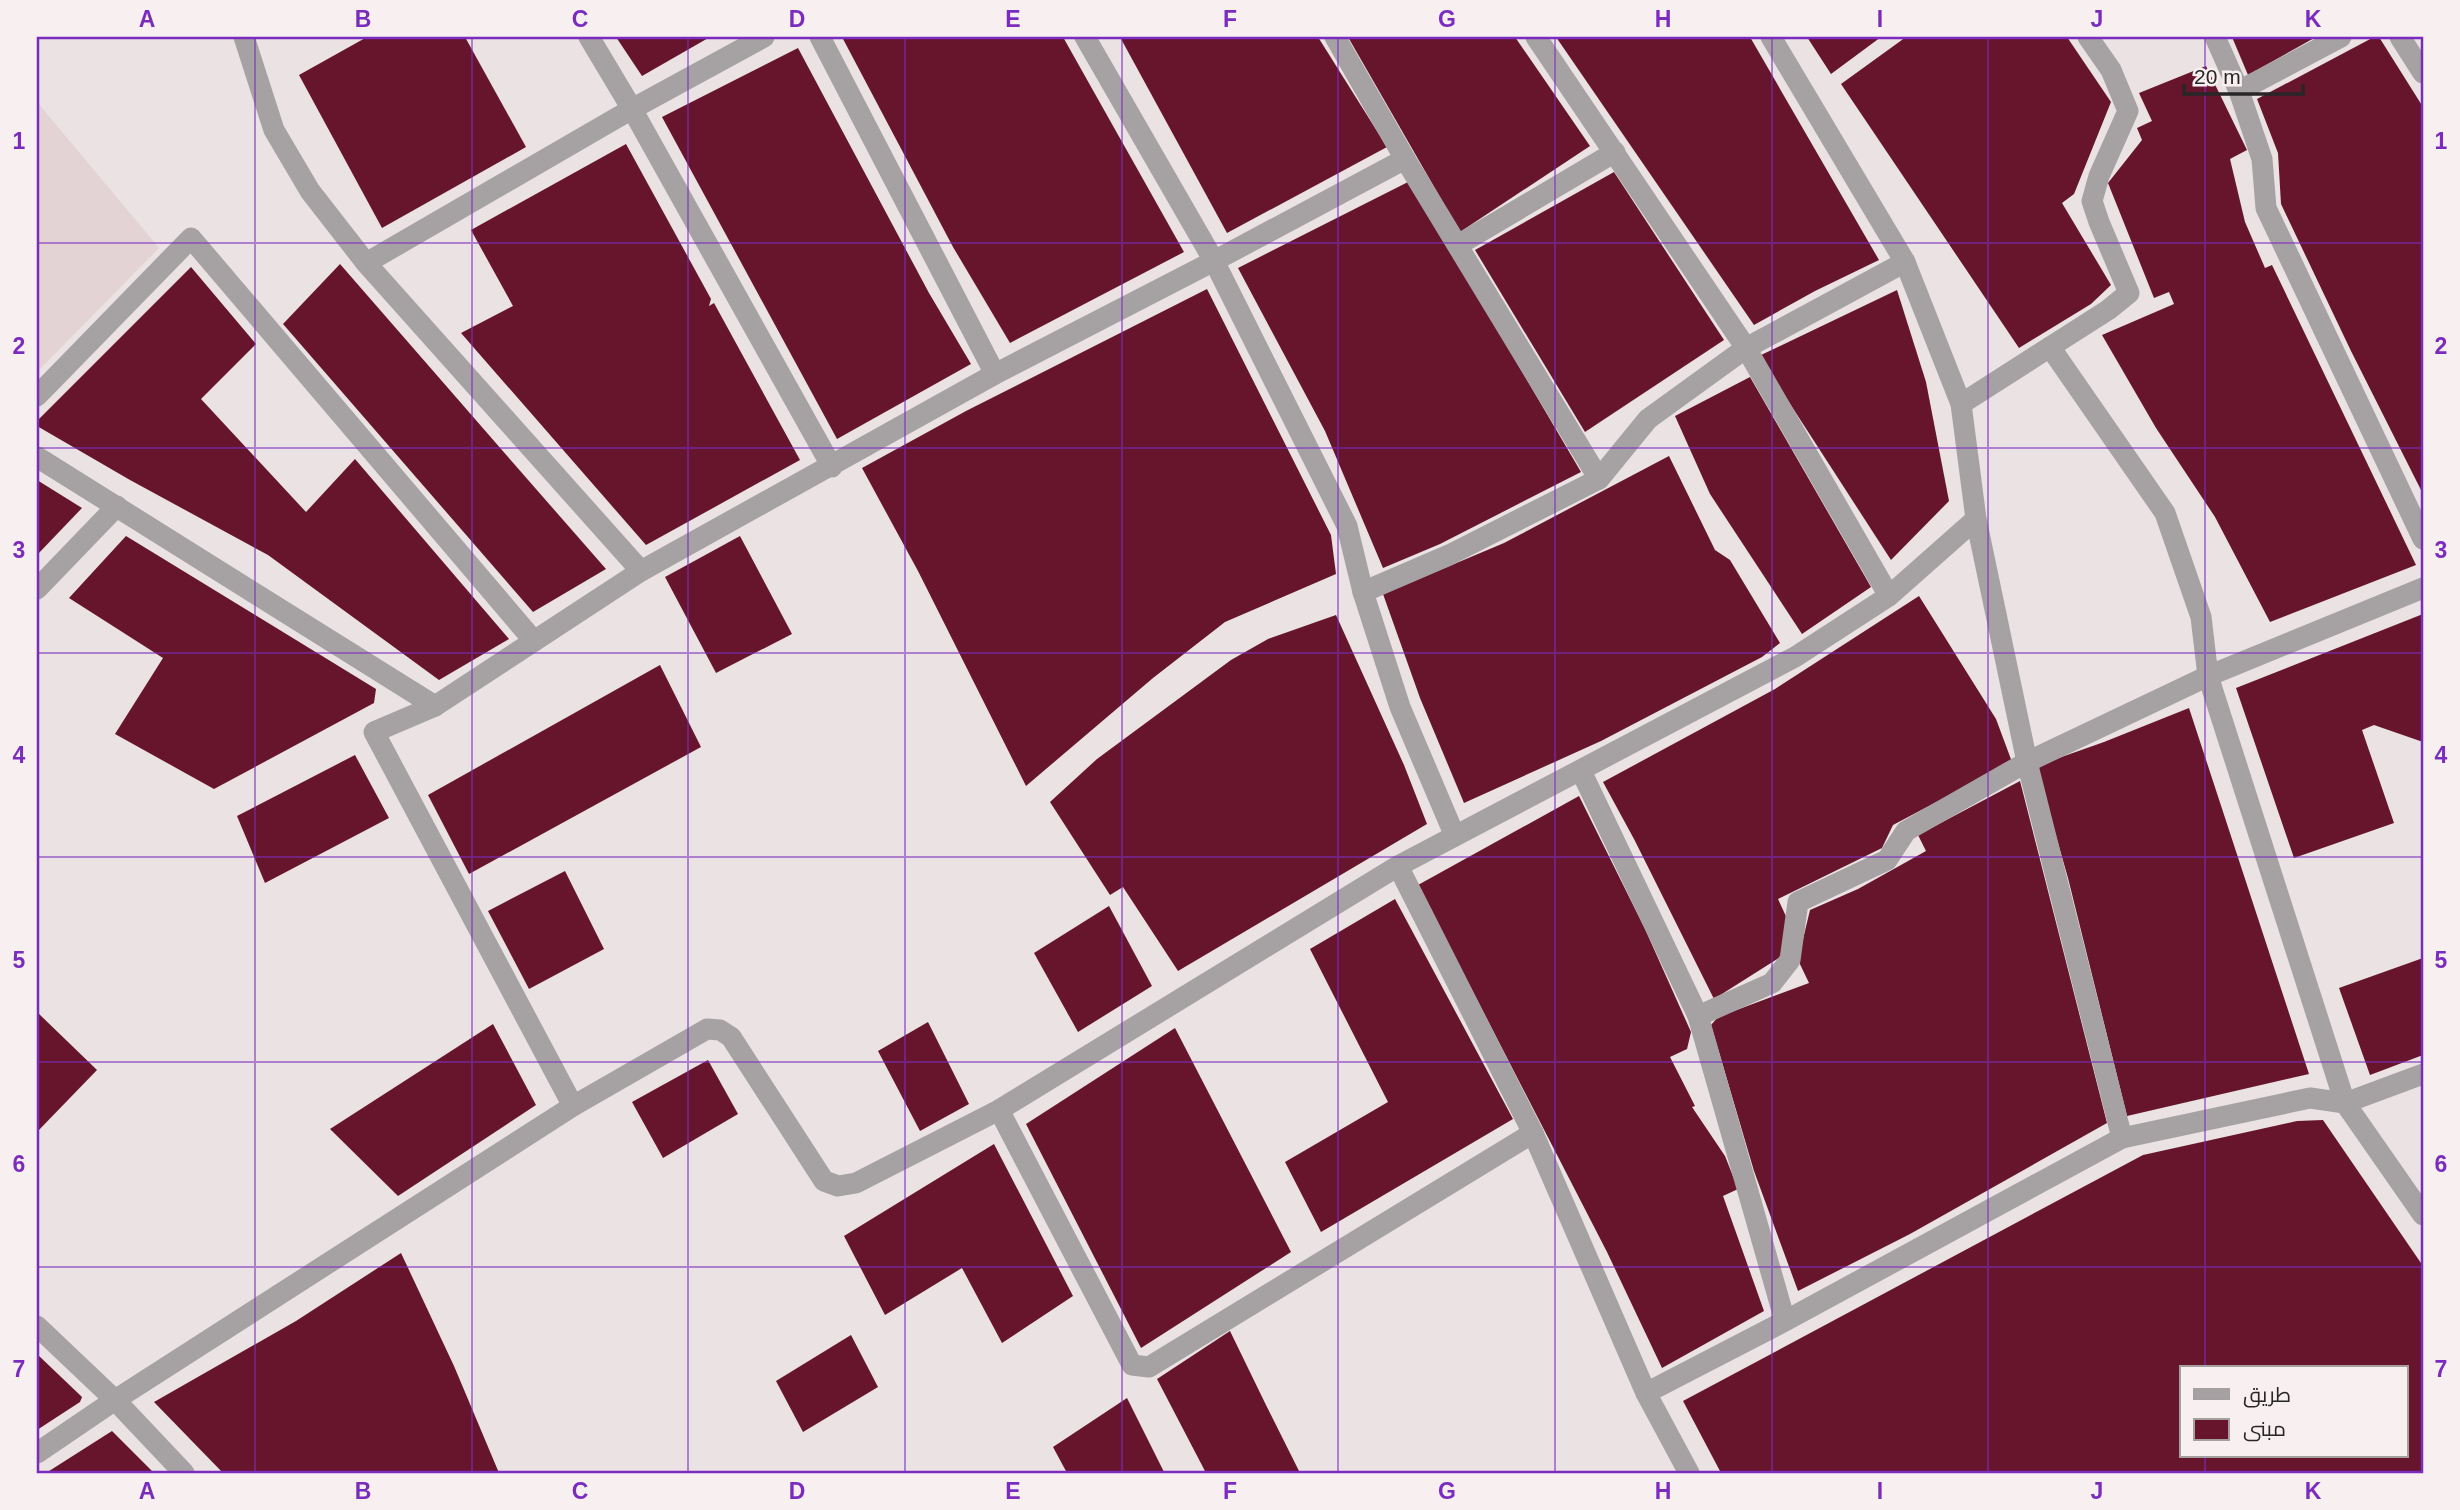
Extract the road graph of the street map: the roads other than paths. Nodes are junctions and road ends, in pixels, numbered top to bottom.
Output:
1 (244, 37) edge
2 (589, 37) edge
3 (762, 37) edge
4 (820, 37) edge
5 (1085, 37) edge
6 (1335, 37) edge
7 (1536, 37) edge
8 (1771, 37) edge
9 (2088, 37) edge
10 (2215, 37) edge
11 (2342, 37) edge
12 (2400, 37) edge
13 (2423, 74) edge
14 (2239, 91) junction
15 (632, 109) junction
16 (1615, 152) junction
17 (1405, 159) junction
18 (1458, 245) junction
19 (1214, 261) junction
20 (1905, 262) junction
21 (366, 263) junction
22 (2049, 347) junction
23 (1746, 348) junction
24 (995, 374) junction
25 (37, 396) edge
26 (1961, 404) junction
27 (37, 457) edge
28 (832, 467) junction
29 (1599, 480) junction
30 (117, 506) junction
31 (1976, 519) junction
32 (2423, 539) edge
33 (641, 571) junction
34 (2423, 588) edge
35 (37, 589) edge
36 (1363, 592) junction
37 (1889, 596) junction
38 (534, 642) junction
39 (2208, 676) junction
40 (435, 706) junction
41 (2027, 762) junction
42 (1581, 771) junction
43 (1454, 834) junction
44 (1398, 866) junction
45 (1698, 1016) junction
46 (2423, 1073) edge
47 (2345, 1102) junction
48 (572, 1105) junction
49 (999, 1110) junction
50 (1533, 1133) junction
51 (2122, 1138) junction
52 (2423, 1215) edge
53 (1785, 1321) junction
54 (37, 1326) edge
55 (1646, 1393) junction
56 (115, 1400) junction
57 (37, 1453) edge
58 (184, 1473) edge
59 (1689, 1473) edge

1 - 21 street
2 - 15 street
3 - 15 street
4 - 24 street
5 - 19 street
6 - 17 street
7 - 16 street
8 - 20 street
9 - 22 street
10 - 14 street
11 - 14 street
12 - 13 street
14 - 32 street
15 - 21 street
15 - 28 street
16 - 18 street
16 - 23 street
17 - 18 street
17 - 19 street
18 - 29 street
19 - 24 street
19 - 36 street
20 - 23 street
20 - 26 street
21 - 33 street
22 - 26 street
22 - 39 street
23 - 29 street
23 - 37 street
24 - 28 street
25 - 38 street
26 - 31 street
27 - 30 street
28 - 33 street
29 - 36 street
30 - 35 street
30 - 40 street
31 - 37 street
31 - 41 street
33 - 38 street
34 - 39 street
36 - 43 street
37 - 42 street
38 - 40 street
39 - 41 street
39 - 47 street
40 - 48 street
41 - 45 street
41 - 51 street
42 - 43 street
42 - 45 street
43 - 44 street
44 - 49 street
44 - 50 street
45 - 53 street
46 - 47 street
47 - 51 street
47 - 52 street
48 - 49 street
48 - 56 street
49 - 50 street
50 - 55 street
51 - 53 street
53 - 55 street
54 - 56 street
55 - 59 street
56 - 57 street
56 - 58 street

